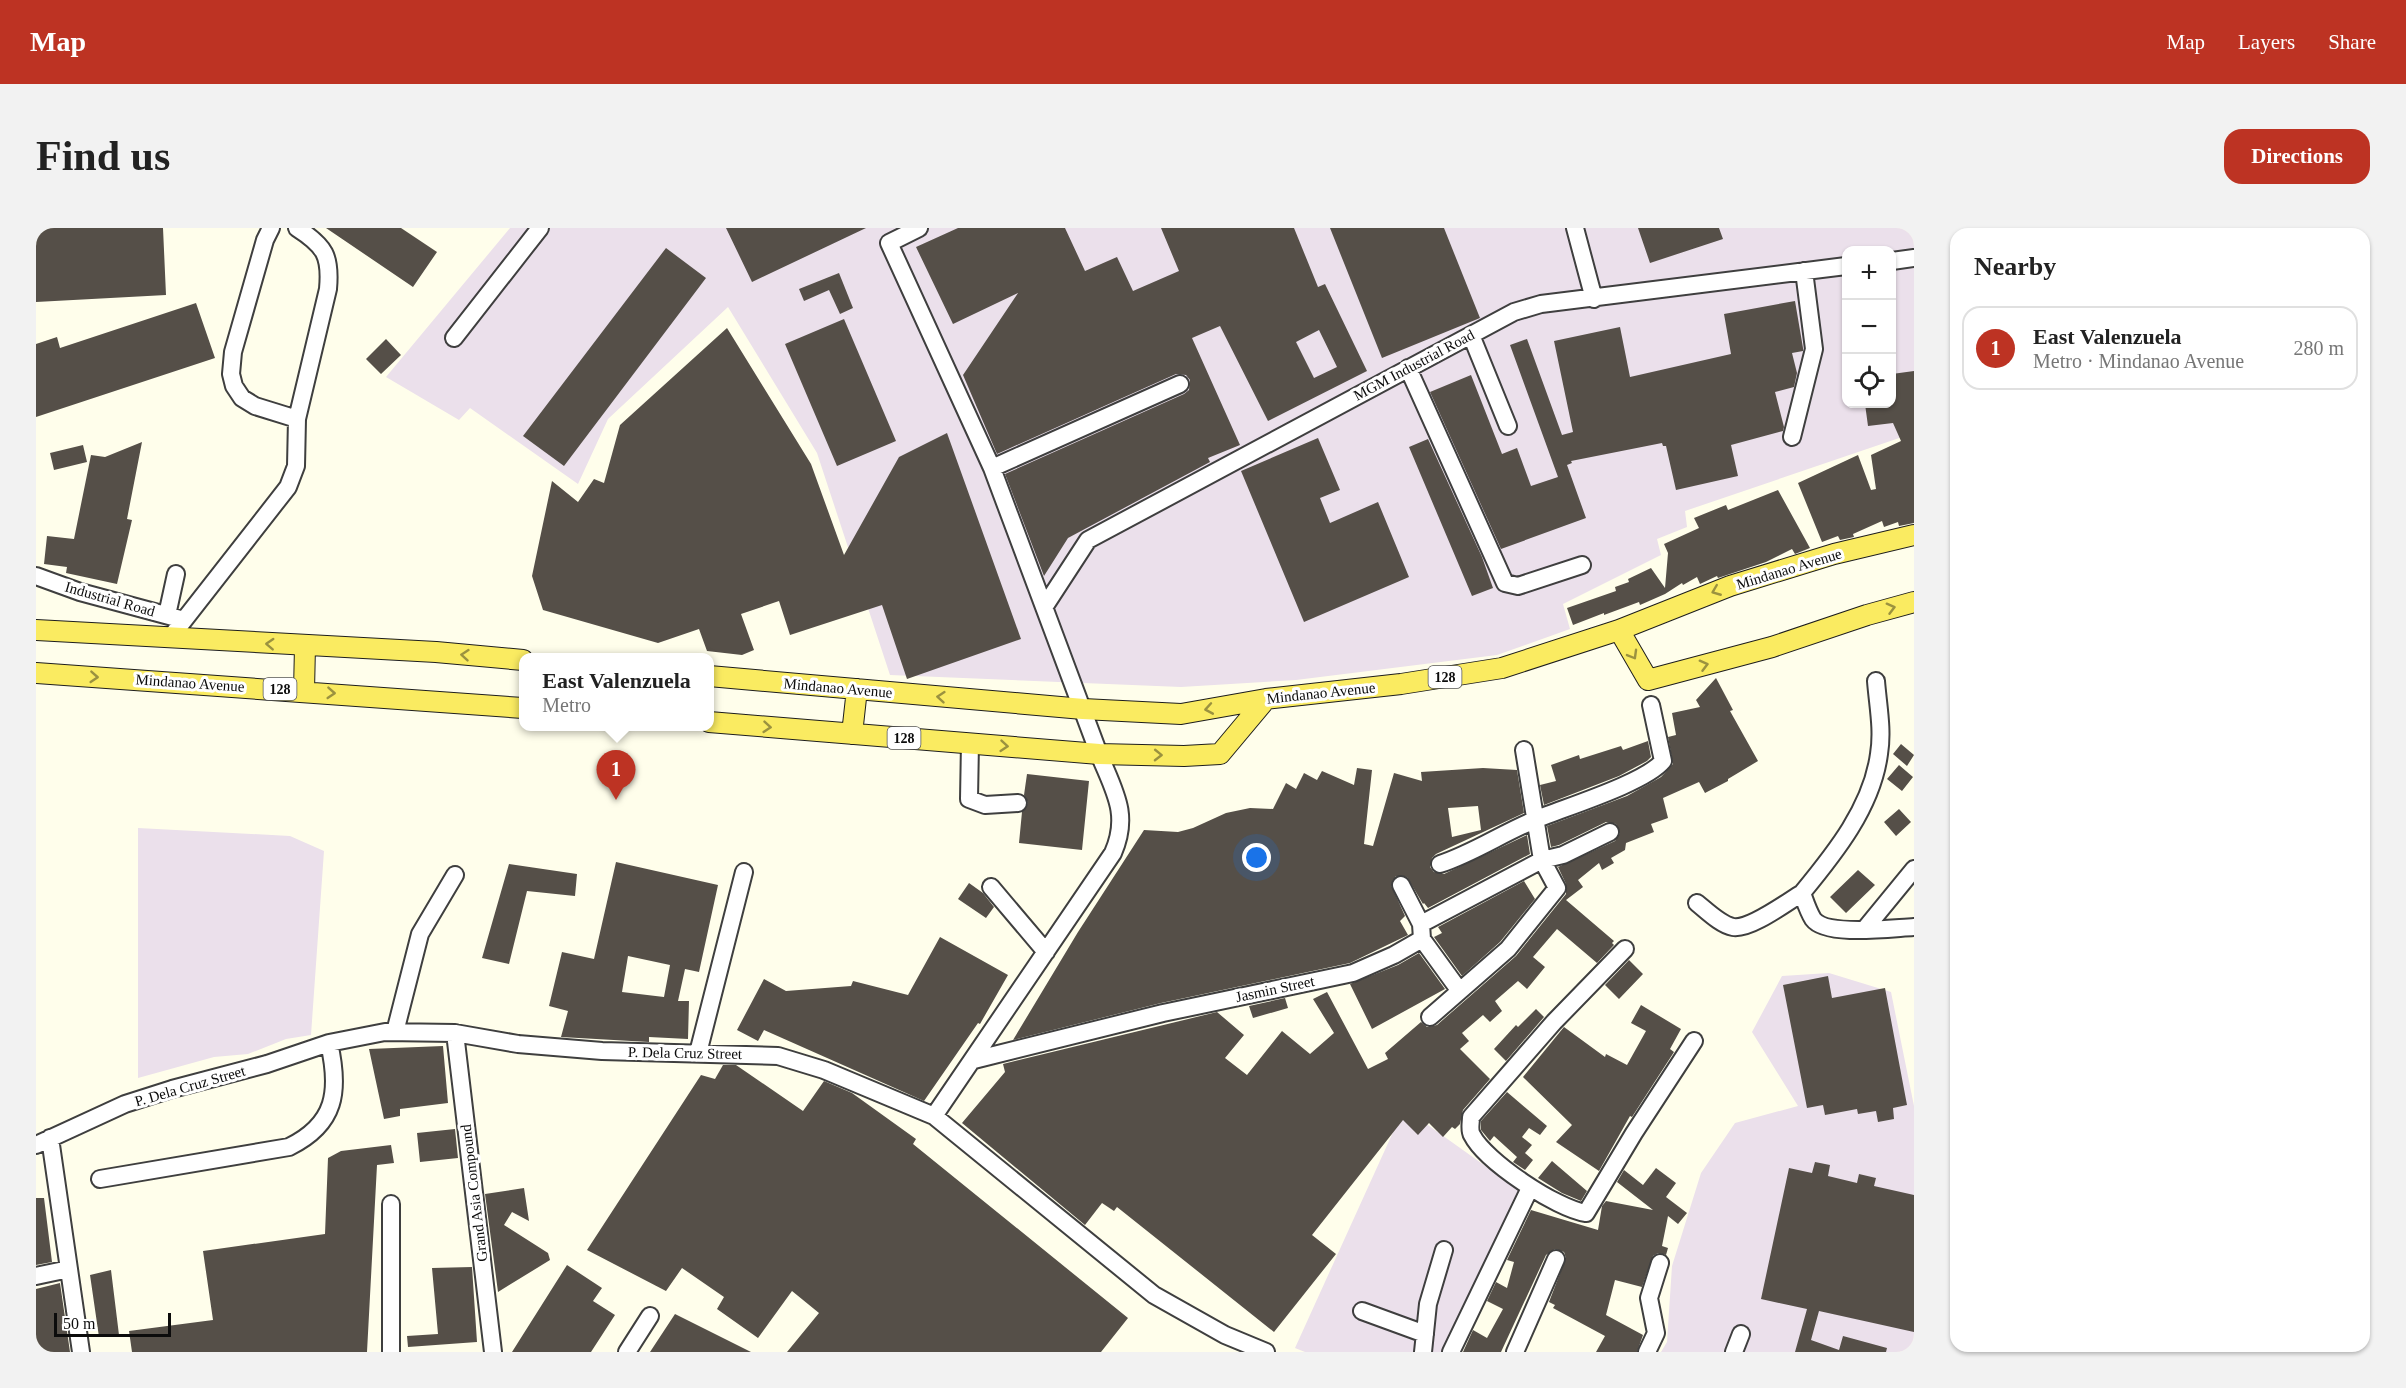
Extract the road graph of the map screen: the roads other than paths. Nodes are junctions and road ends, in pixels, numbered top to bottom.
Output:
1 (271, 228) edge
2 (297, 228) edge
3 (540, 228) edge
4 (919, 228) edge
5 (1575, 228) edge
6 (1914, 258) edge
7 (1896, 260) edge
8 (1842, 266) edge
9 (1804, 271) junction
10 (1593, 298) junction
11 (1471, 335) junction
12 (454, 338) dead end
13 (1408, 368) junction
14 (1180, 384) dead end
15 (297, 419) junction
16 (1509, 426) dead end
17 (1792, 437) dead end
18 (992, 468) junction
19 (1914, 536) edge
20 (1582, 565) dead end
21 (176, 574) dead end
22 (36, 576) edge
23 (1914, 602) edge
24 (1045, 606) junction
25 (167, 615) junction
26 (184, 620) junction
27 (36, 630) edge
28 (1619, 630) junction
29 (170, 638) junction
30 (305, 646) junction
31 (519, 660) edge
32 (36, 673) edge
33 (714, 676) edge
34 (1875, 681) dead end
35 (857, 689) junction
36 (304, 691) junction
37 (1266, 699) junction
38 (1651, 705) dead end
39 (519, 708) edge
40 (1083, 710) junction
41 (714, 722) edge
42 (852, 734) junction
43 (970, 743) junction
44 (1524, 750) dead end
45 (1099, 754) junction
46 (1018, 803) dead end
47 (1535, 819) junction
48 (1611, 832) dead end
49 (1542, 860) junction
50 (1440, 864) dead end
51 (1914, 869) edge
52 (744, 872) dead end
53 (455, 875) dead end
54 (1401, 885) dead end
55 (991, 887) dead end
56 (1802, 892) junction
57 (1697, 903) dead end
58 (1914, 927) edge
59 (1864, 930) junction
60 (1421, 932) junction
61 (1625, 949) dead end
62 (1046, 952) junction
63 (1459, 990) junction
64 (1430, 1017) dead end
65 (395, 1032) junction
66 (455, 1033) junction
67 (1694, 1041) dead end
68 (329, 1043) junction
69 (698, 1053) junction
70 (974, 1060) junction
71 (934, 1116) junction
72 (43, 1141) edge
73 (100, 1179) dead end
74 (1530, 1188) junction
75 (390, 1204) dead end
76 (1444, 1250) dead end
77 (1556, 1259) dead end
78 (1660, 1263) dead end
79 (69, 1269) junction
80 (36, 1276) edge
81 (1362, 1311) dead end
82 (650, 1316) dead end
83 (1425, 1334) junction
84 (1741, 1334) dead end
85 (81, 1352) edge
86 (391, 1352) edge
87 (493, 1352) edge
88 (627, 1352) edge
89 (1266, 1352) edge
90 (1423, 1352) edge
91 (1451, 1352) edge
92 (1515, 1352) edge
93 (1647, 1352) edge
94 (1734, 1352) edge

1 - 15 street
2 - 15 street
3 - 12 street
4 - 18 street
5 - 10 street
6 - 7 street
8 - 9 street, MGM Industrial Road
9 - 10 street, MGM Industrial Road
9 - 17 street
10 - 11 street, MGM Industrial Road
11 - 13 street, MGM Industrial Road
11 - 16 street
13 - 20 street
13 - 24 street, MGM Industrial Road
14 - 18 street
15 - 26 street
18 - 24 street
19 -> 28 main road, Mindanao Avenue / 128
21 - 25 street
22 - 25 street, Industrial Road
28 -> 23 main road
24 - 40 street
25 - 26 street, Industrial Road
26 - 29 street
27 - 29 main road
28 - 37 main road, Mindanao Avenue / 128
30 -> 29 main road
31 -> 30 main road
30 - 36 main road
32 -> 36 main road, Mindanao Avenue / 128
33 - 35 main road, Mindanao Avenue / 128
34 - 56 street
40 -> 35 main road, Mindanao Avenue / 128
35 - 42 main road
36 -> 39 main road, Mindanao Avenue / 128
37 -> 40 main road, Mindanao Avenue / 128
45 -> 37 main road, 128
38 - 47 street
40 - 45 street
41 -> 42 main road, 128
42 - 43 main road, 128
43 -> 45 main road, 128
43 - 46 street
44 - 47 street
45 - 62 street
47 - 49 street
47 - 50 street
48 - 49 street, Jasmin Street
49 - 60 street, Jasmin Street
49 - 63 street
51 - 59 street
52 - 69 street
53 - 65 street
54 - 60 street
55 - 62 street
56 - 57 street
56 - 59 street
58 - 59 street
60 - 63 street
60 - 70 street, Jasmin Street
61 - 74 street
62 - 70 street
63 - 64 street
65 - 66 street, P. Dela Cruz Street
65 - 68 street, P. Dela Cruz Street
66 - 69 street, P. Dela Cruz Street
66 - 87 street, Grand Asia Compound
67 - 74 street
68 - 72 street, P. Dela Cruz Street
68 - 73 street
69 - 71 street, P. Dela Cruz Street
70 - 71 street
71 - 89 street, P. Dela Cruz Street
72 - 79 street
74 - 91 street
75 - 86 street
76 - 83 street
77 - 92 street
78 - 93 street
79 - 80 street
79 - 85 street
81 - 83 street
82 - 88 street
83 - 90 street
84 - 94 street

